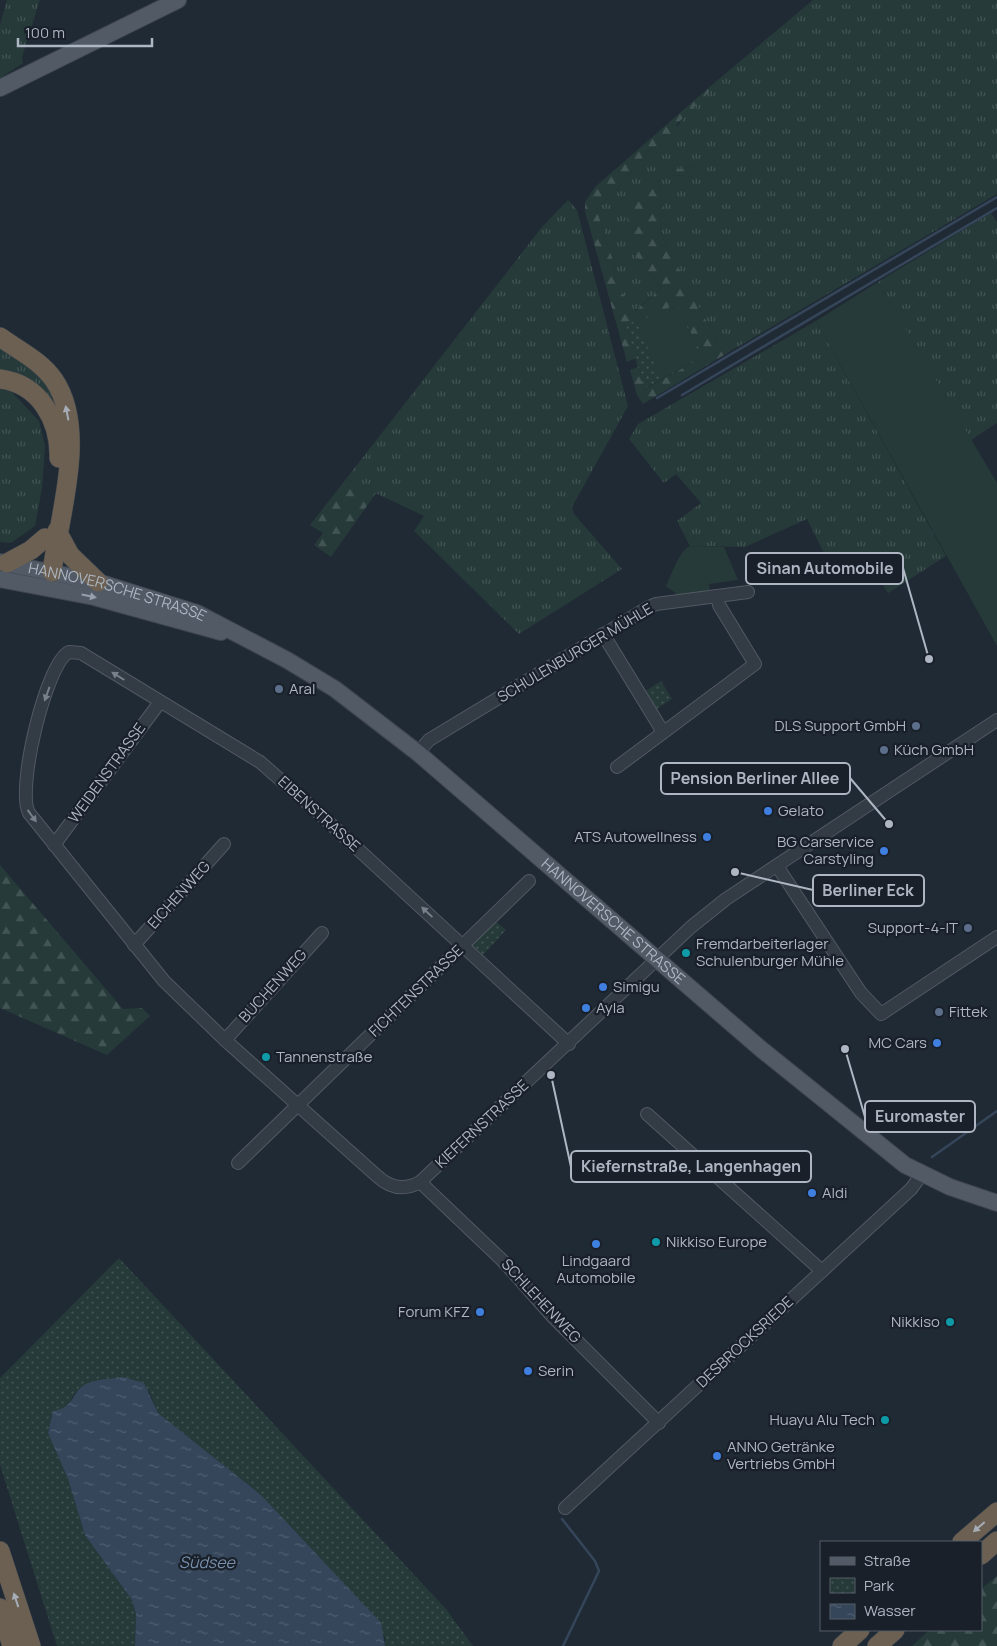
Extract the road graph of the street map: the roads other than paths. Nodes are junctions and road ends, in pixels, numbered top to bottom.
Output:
1 (178, 0) edge
2 (0, 88) edge
3 (0, 337) edge
4 (0, 379) edge
5 (51, 534) junction
6 (2, 568) edge
7 (44, 579) junction
8 (98, 582) junction
9 (748, 592) dead end
10 (717, 596) junction
11 (231, 632) junction
12 (603, 634) junction
13 (160, 702) junction
14 (997, 720) edge
15 (663, 732) junction
16 (418, 753) junction
17 (617, 768) dead end
18 (224, 844) dead end
19 (54, 845) junction
20 (776, 866) junction
21 (529, 881) dead end
22 (322, 933) dead end
23 (997, 937) edge
24 (134, 945) junction
25 (463, 945) junction
26 (657, 960) junction
27 (225, 1040) junction
28 (569, 1044) junction
29 (297, 1105) junction
30 (647, 1114) dead end
31 (238, 1163) dead end
32 (922, 1174) junction
33 (420, 1182) junction
34 (997, 1203) edge
35 (822, 1271) junction
36 (659, 1423) junction
37 (565, 1508) dead end
38 (997, 1512) edge
39 (963, 1541) edge
40 (997, 1541) edge
41 (0, 1551) edge
42 (982, 1554) edge
43 (0, 1608) edge
44 (859, 1631) edge
45 (894, 1631) edge
46 (12, 1646) edge
47 (31, 1646) edge
48 (842, 1646) edge
49 (876, 1646) edge

1 - 2 main road
5 -> 3 highway
4 - 5 highway
5 - 6 highway
5 - 7 highway
5 - 8 highway
6 - 7 main road, HANNOVERSCHE STRASSE
7 - 8 main road, HANNOVERSCHE STRASSE
7 -> 11 main road, HANNOVERSCHE STRASSE
8 - 11 main road, HANNOVERSCHE STRASSE
9 - 10 street, SCHULENBURGER MÜHLE
10 - 12 street, SCHULENBURGER MÜHLE
10 - 15 street
11 - 16 main road, HANNOVERSCHE STRASSE
12 - 15 street
12 - 16 street, SCHULENBURGER MÜHLE
13 - 19 street, WEIDENSTRASSE
13 -> 19 street, EIBENSTRASSE
25 -> 13 street, EIBENSTRASSE
14 - 20 street, KIEFERNSTRASSE
15 - 17 street
16 - 26 main road, HANNOVERSCHE STRASSE
18 - 24 street, EICHENWEG
19 - 24 street
20 - 23 street
20 - 26 street, KIEFERNSTRASSE
21 - 25 street, FICHTENSTRASSE
22 - 27 street, BUCHENWEG
24 - 27 street
25 - 28 street, EIBENSTRASSE
25 - 29 street, FICHTENSTRASSE
26 - 28 street, KIEFERNSTRASSE
26 - 32 main road, HANNOVERSCHE STRASSE
27 - 29 street
28 - 33 street, KIEFERNSTRASSE
29 - 31 street, FICHTENSTRASSE
29 - 33 street
30 - 35 street
32 - 34 main road, HANNOVERSCHE STRASSE
32 - 35 street, DESBROCKSRIEDE
33 - 36 street, SCHLEHENWEG
35 - 36 street, DESBROCKSRIEDE
36 - 37 street, DESBROCKSRIEDE
38 -> 39 highway
40 - 42 highway
47 -> 41 highway
43 - 46 highway
44 - 48 highway
45 - 49 highway

